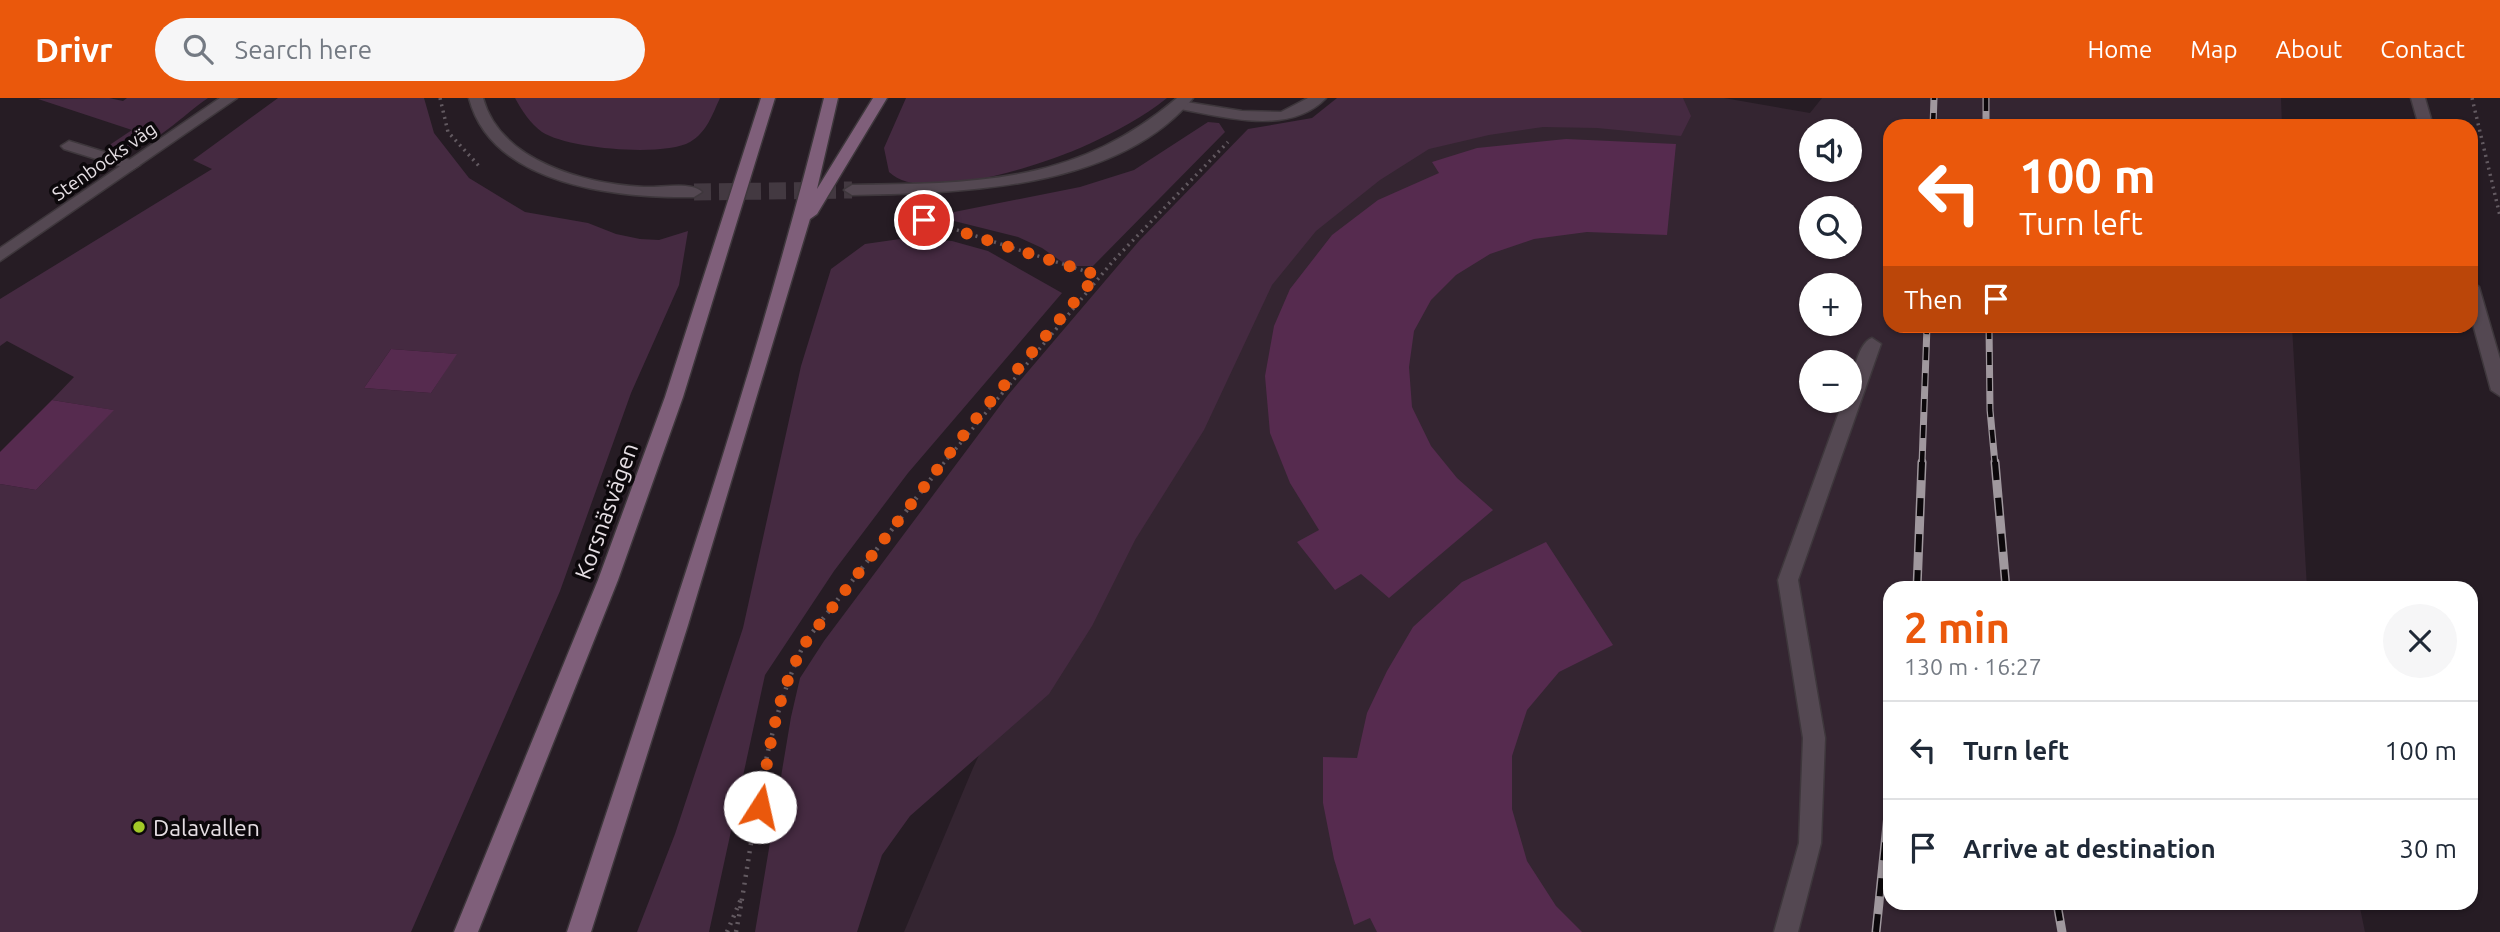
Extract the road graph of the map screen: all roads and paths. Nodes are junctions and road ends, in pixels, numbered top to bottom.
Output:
1 (230, 98) edge
2 (476, 98) edge
3 (768, 98) edge
4 (831, 98) edge
5 (880, 98) edge
6 (1319, 98) edge
7 (2418, 98) edge
8 (2472, 98) edge
9 (1183, 101) edge
10 (1255, 115) junction
11 (2424, 119) edge
12 (2477, 119) edge
13 (2478, 123) edge
14 (69, 146) dead end
15 (132, 166) junction
16 (852, 190) tunnel mouth
17 (694, 192) tunnel mouth
18 (2500, 216) edge
19 (924, 220) dead end
20 (799, 230) junction
21 (0, 256) edge
22 (1097, 275) junction
23 (2478, 311) edge
24 (1872, 344) dead end
25 (2500, 390) edge
26 (746, 889) junction
27 (466, 932) edge
28 (579, 932) edge
29 (727, 932) edge
30 (736, 932) edge
31 (1786, 932) edge

1 - 15 street, Stenbocks väg
2 - 17 street
3 - 27 main road, Korsnäsvägen
4 - 20 main road
5 - 20 main road
6 - 10 street
7 - 11 street
8 - 12 path
9 - 10 street
9 - 16 street
10 - 22 path
13 - 18 path
14 - 15 street
15 - 21 street, Stenbocks väg
19 - 22 path
20 - 28 main road
22 - 26 path
23 - 25 street
24 - 31 street
26 - 29 path
26 - 30 path

